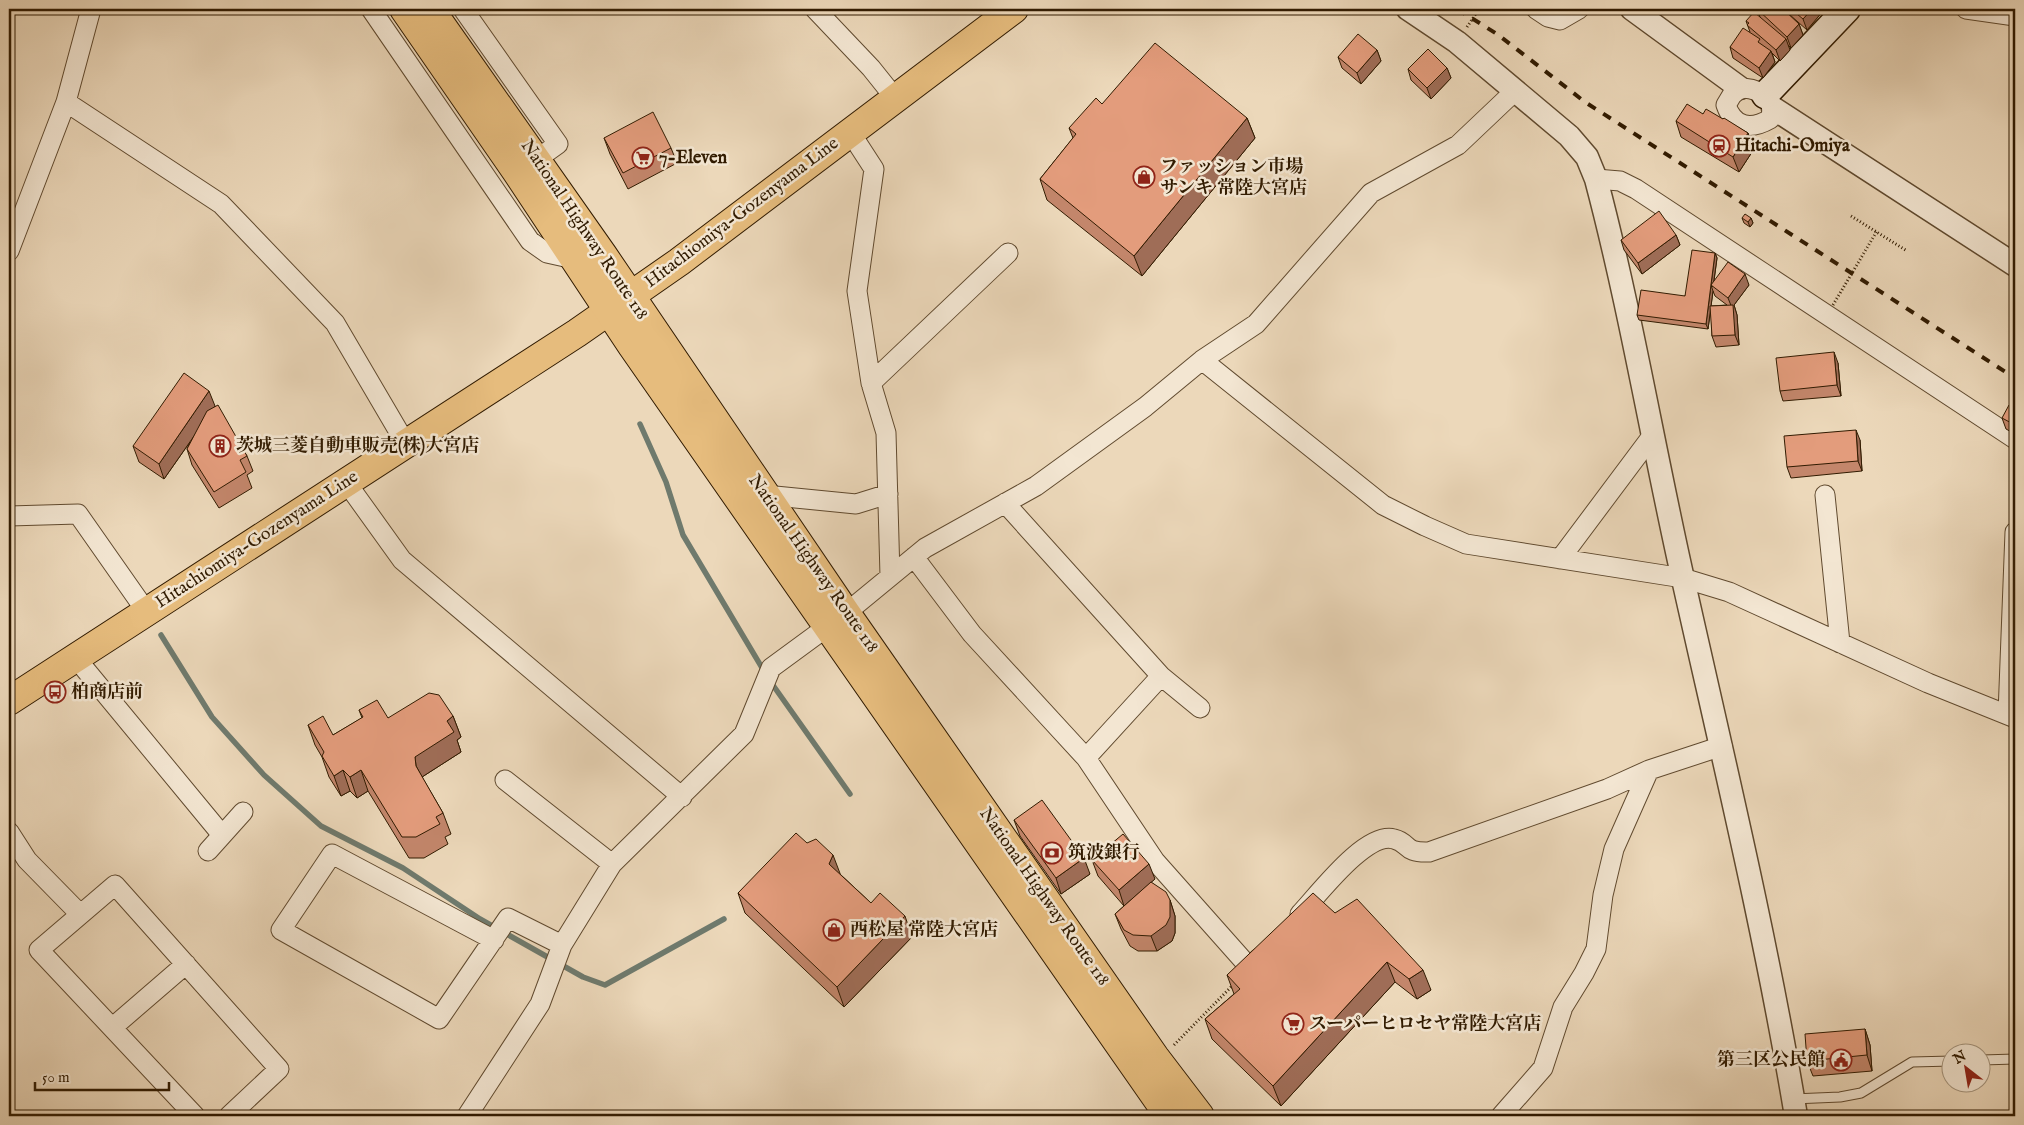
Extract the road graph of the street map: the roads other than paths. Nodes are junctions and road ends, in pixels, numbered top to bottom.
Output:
1 (91, 9) edge
2 (371, 9) edge
3 (404, 9) edge
4 (430, 9) edge
5 (463, 9) edge
6 (815, 9) edge
7 (1014, 9) edge
8 (1408, 9) edge
9 (1536, 9) edge
10 (1579, 9) edge
11 (1632, 9) edge
12 (1847, 9) edge
13 (1966, 9) edge
14 (2015, 16) edge
15 (1740, 88) junction
16 (1516, 90) junction
17 (895, 98) junction
18 (66, 102) junction
19 (1769, 102) junction
20 (850, 132) junction
21 (537, 159) junction
22 (1596, 179) junction
23 (9, 251) edge
24 (1008, 253) dead end
25 (574, 259) junction
26 (2015, 265) edge
27 (631, 296) junction
28 (609, 311) junction
29 (1202, 360) junction
30 (871, 383) junction
31 (1652, 436) junction
32 (2015, 439) edge
33 (406, 444) junction
34 (346, 482) junction
35 (888, 494) junction
36 (765, 495) junction
37 (1825, 495) dead end
38 (1005, 503) junction
39 (9, 516) edge
40 (2015, 532) edge
41 (914, 557) junction
42 (1560, 559) junction
43 (890, 576) junction
44 (1683, 578) junction
45 (146, 612) junction
46 (837, 620) junction
47 (1840, 642) junction
48 (74, 657) junction
49 (1161, 676) junction
50 (9, 701) edge
51 (1200, 708) dead end
52 (2012, 716) edge
53 (1722, 746) junction
54 (1086, 758) junction
55 (1649, 770) junction
56 (505, 780) dead end
57 (682, 797) junction
58 (242, 812) dead end
59 (9, 832) edge
60 (222, 835) junction
61 (208, 851) dead end
62 (612, 864) junction
63 (80, 914) junction
64 (1290, 926) edge
65 (494, 940) junction
66 (562, 945) junction
67 (1270, 947) edge
68 (186, 964) junction
69 (113, 1028) junction
70 (2015, 1058) edge
71 (1992, 1059) edge
72 (1942, 1061) edge
73 (1794, 1108) edge
74 (195, 1116) edge
75 (229, 1116) edge
76 (467, 1116) edge
77 (1170, 1116) edge
78 (1200, 1116) edge
79 (1501, 1116) edge

1 - 18 street
2 - 25 street
3 - 25 main road, National Highway Route 118
4 - 21 main road, National Highway Route 118
5 - 21 street
6 - 17 street
7 - 17 main road, Hitachiomiya-Gozenyama Line
8 - 16 street
9 - 10 street
11 - 15 street
12 - 19 main road
13 - 14 street
15 - 19 street
15 - 19 street
16 - 22 street
16 - 29 street
17 - 20 main road, Hitachiomiya-Gozenyama Line
18 - 23 street
18 - 33 street
19 - 26 street
20 - 27 main road, Hitachiomiya-Gozenyama Line
20 - 30 street
21 - 27 main road, National Highway Route 118
22 - 31 street
22 - 32 street
24 - 30 street
25 - 28 main road, National Highway Route 118
27 - 28 main road, Hitachiomiya-Gozenyama Line
27 - 36 main road, National Highway Route 118
28 - 33 main road, Hitachiomiya-Gozenyama Line
28 - 46 main road, National Highway Route 118
29 - 38 street
29 - 42 street
30 - 35 street
31 - 42 street
31 - 44 street
33 - 34 main road, Hitachiomiya-Gozenyama Line
34 - 45 main road, Hitachiomiya-Gozenyama Line
34 - 57 street
35 - 36 street
35 - 43 street
36 - 46 main road, National Highway Route 118
37 - 47 street
38 - 41 street
38 - 49 street
39 - 45 street
40 - 52 street
41 - 43 street
41 - 54 street
42 - 44 street
43 - 46 street
44 - 47 street
44 - 53 street
45 - 48 main road, Hitachiomiya-Gozenyama Line
46 - 57 street
46 - 77 main road, National Highway Route 118
46 - 78 main road, National Highway Route 118
47 - 52 street
48 - 50 main road, Hitachiomiya-Gozenyama Line
48 - 60 street
49 - 51 street
49 - 54 street
53 - 55 street
53 - 73 street
54 - 67 street
55 - 64 street
55 - 79 street
56 - 62 street
57 - 62 street
58 - 60 street
59 - 63 street
60 - 61 street
62 - 66 street
63 - 68 street
63 - 69 street
65 - 65 street
65 - 66 street
66 - 76 street
68 - 69 street
68 - 75 street
69 - 74 street
70 - 71 lane
72 - 73 lane

